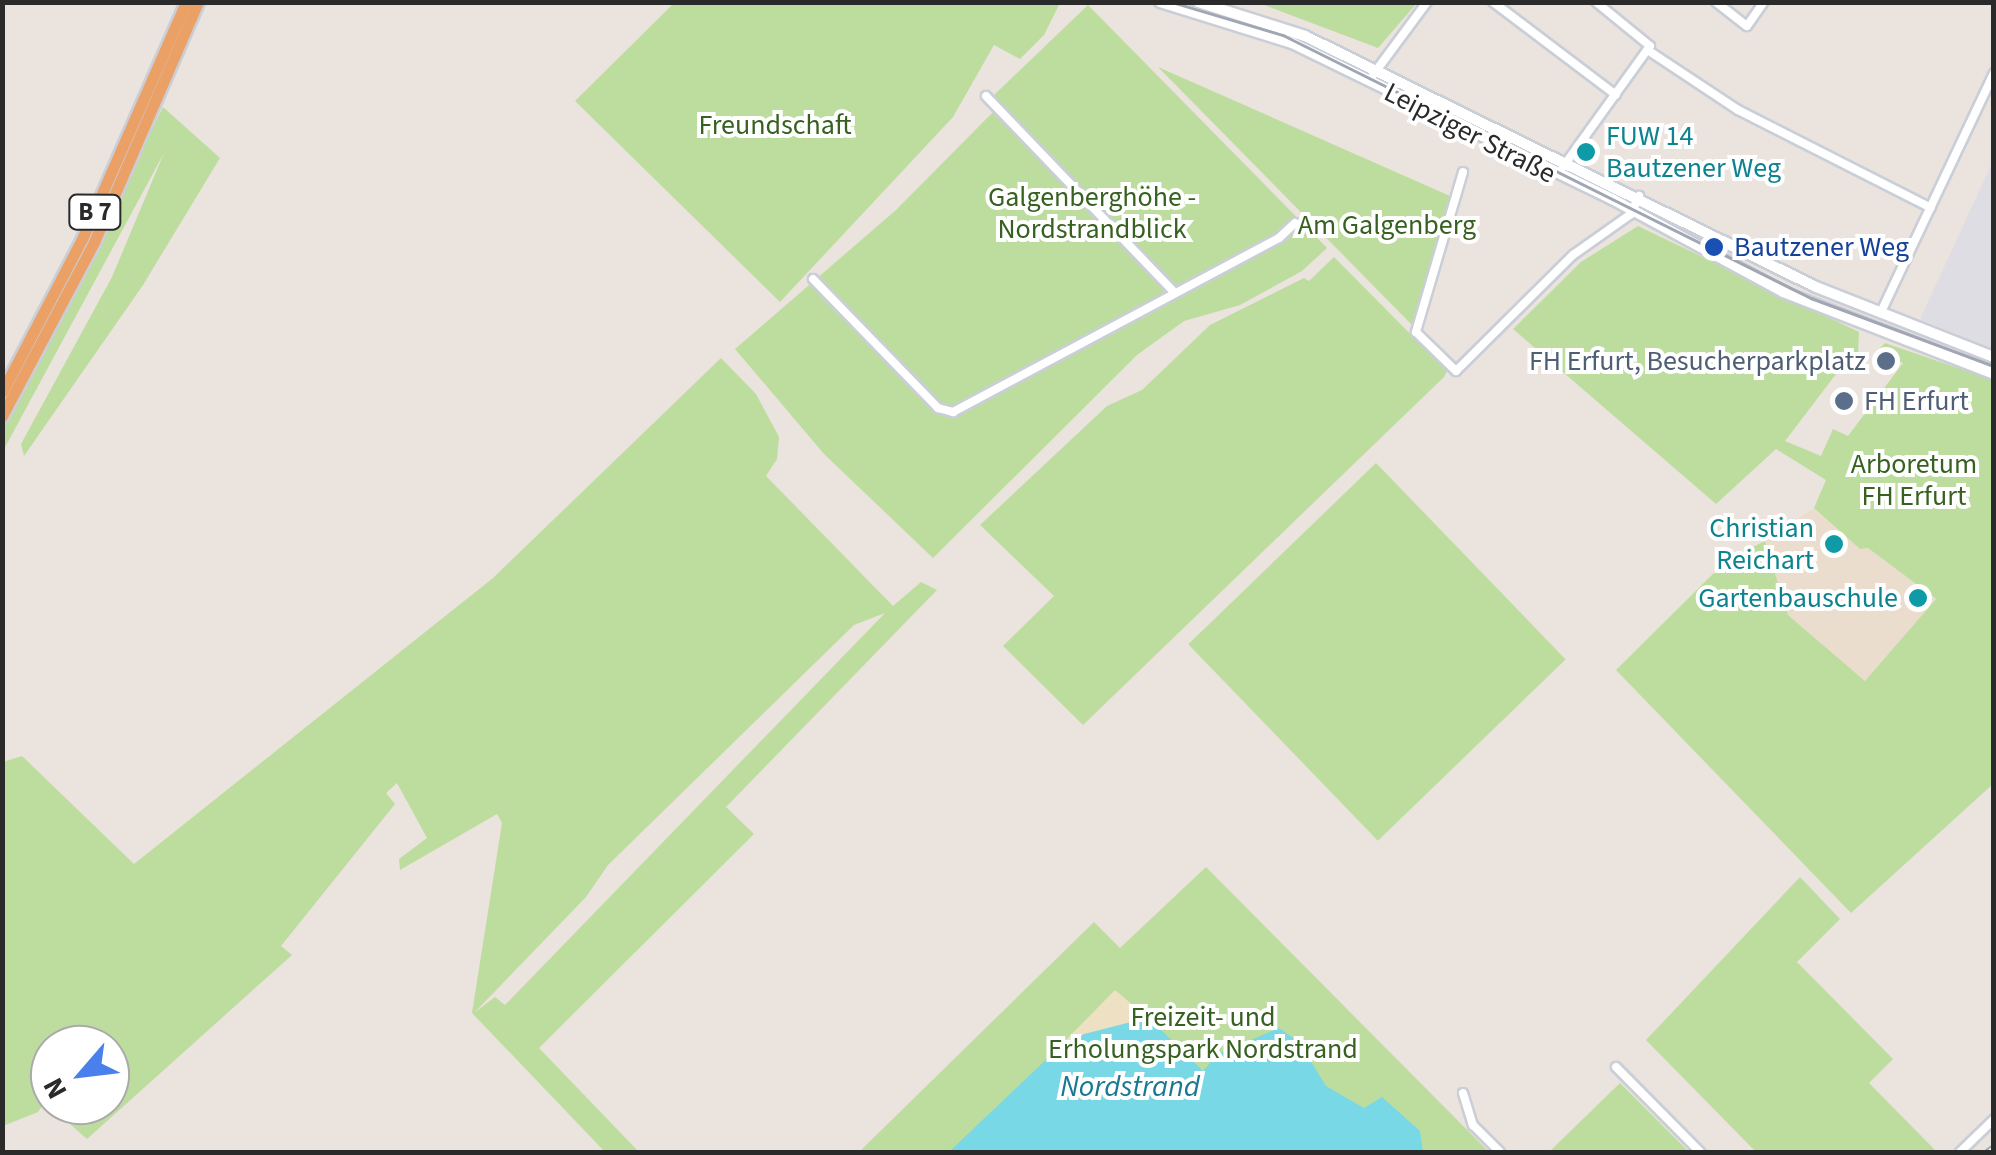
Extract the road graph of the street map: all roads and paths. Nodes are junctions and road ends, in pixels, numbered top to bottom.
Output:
1 (186, 2) edge
2 (198, 2) edge
3 (1160, 2) edge
4 (1198, 2) edge
5 (1426, 2) edge
6 (1493, 2) edge
7 (1596, 2) edge
8 (1716, 2) edge
9 (1764, 2) edge
10 (1650, 48) junction
11 (1994, 73) edge
12 (1371, 77) junction
13 (986, 96) dead end
14 (1616, 96) junction
15 (1463, 172) dead end
16 (1560, 172) junction
17 (1639, 196) junction
18 (1931, 208) junction
19 (1633, 210) junction
20 (1295, 223) dead end
21 (813, 278) dead end
22 (1172, 290) junction
23 (1880, 312) junction
24 (1875, 330) junction
25 (1994, 357) edge
26 (1994, 374) edge
27 (2, 392) edge
28 (2, 416) edge
29 (1616, 1066) dead end
30 (1464, 1093) dead end
31 (1994, 1120) edge
32 (1500, 1152) edge
33 (1700, 1152) edge
34 (1960, 1152) edge

1 - 27 highway, B 7
2 - 28 highway, B 7
3 - 12 main road, Leipziger Straße
4 - 12 main road, Leipziger Straße
5 - 12 street
6 - 14 street
7 - 10 street
8 - 9 street
10 - 14 street
10 - 18 street
11 - 18 street
12 - 16 main road, Leipziger Straße
13 - 22 street
14 - 16 street
15 - 19 street
16 - 17 main road, Leipziger Straße
16 - 19 main road, Leipziger Straße
17 - 19 street
17 - 23 main road, Leipziger Straße
18 - 23 street
19 - 24 main road, Leipziger Straße
20 - 22 street
21 - 22 street
23 - 24 main road
23 - 25 main road, Leipziger Straße
24 - 26 main road, Leipziger Straße
29 - 33 street
30 - 32 street
31 - 34 street

